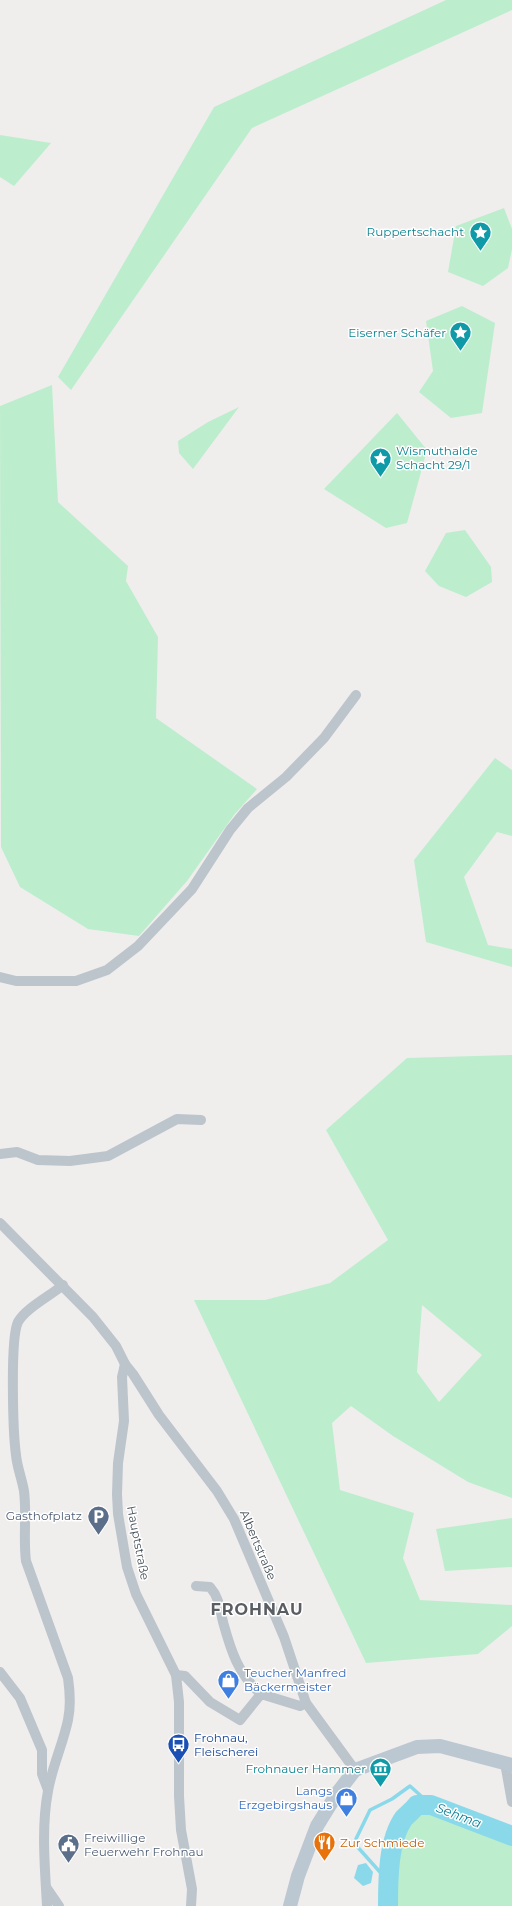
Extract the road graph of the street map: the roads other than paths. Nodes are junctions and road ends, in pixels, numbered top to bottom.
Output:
1 (356, 695) dead end
2 (0, 977) edge
3 (200, 1120) dead end
4 (0, 1154) edge
5 (0, 1224) edge
6 (63, 1285) junction
7 (125, 1364) junction
8 (196, 1586) dead end
9 (0, 1672) edge
10 (176, 1675) junction
11 (261, 1694) junction
12 (306, 1703) junction
13 (509, 1764) edge
14 (355, 1770) junction
15 (48, 1790) junction
16 (512, 1802) edge
17 (46, 1887) junction
18 (47, 1906) edge
19 (59, 1906) edge
20 (191, 1906) edge
21 (290, 1906) edge

1 - 2 street
3 - 4 street
5 - 6 street
6 - 7 street
6 - 15 street
7 - 10 street, Hauptstraße
7 - 12 street, Albertstraße
8 - 11 street
9 - 15 street
10 - 11 street
10 - 20 street, Hauptstraße
11 - 12 street
12 - 14 street, Albertstraße
13 - 14 main road
13 - 16 street
14 - 21 main road
15 - 17 street
17 - 18 street
17 - 19 street

